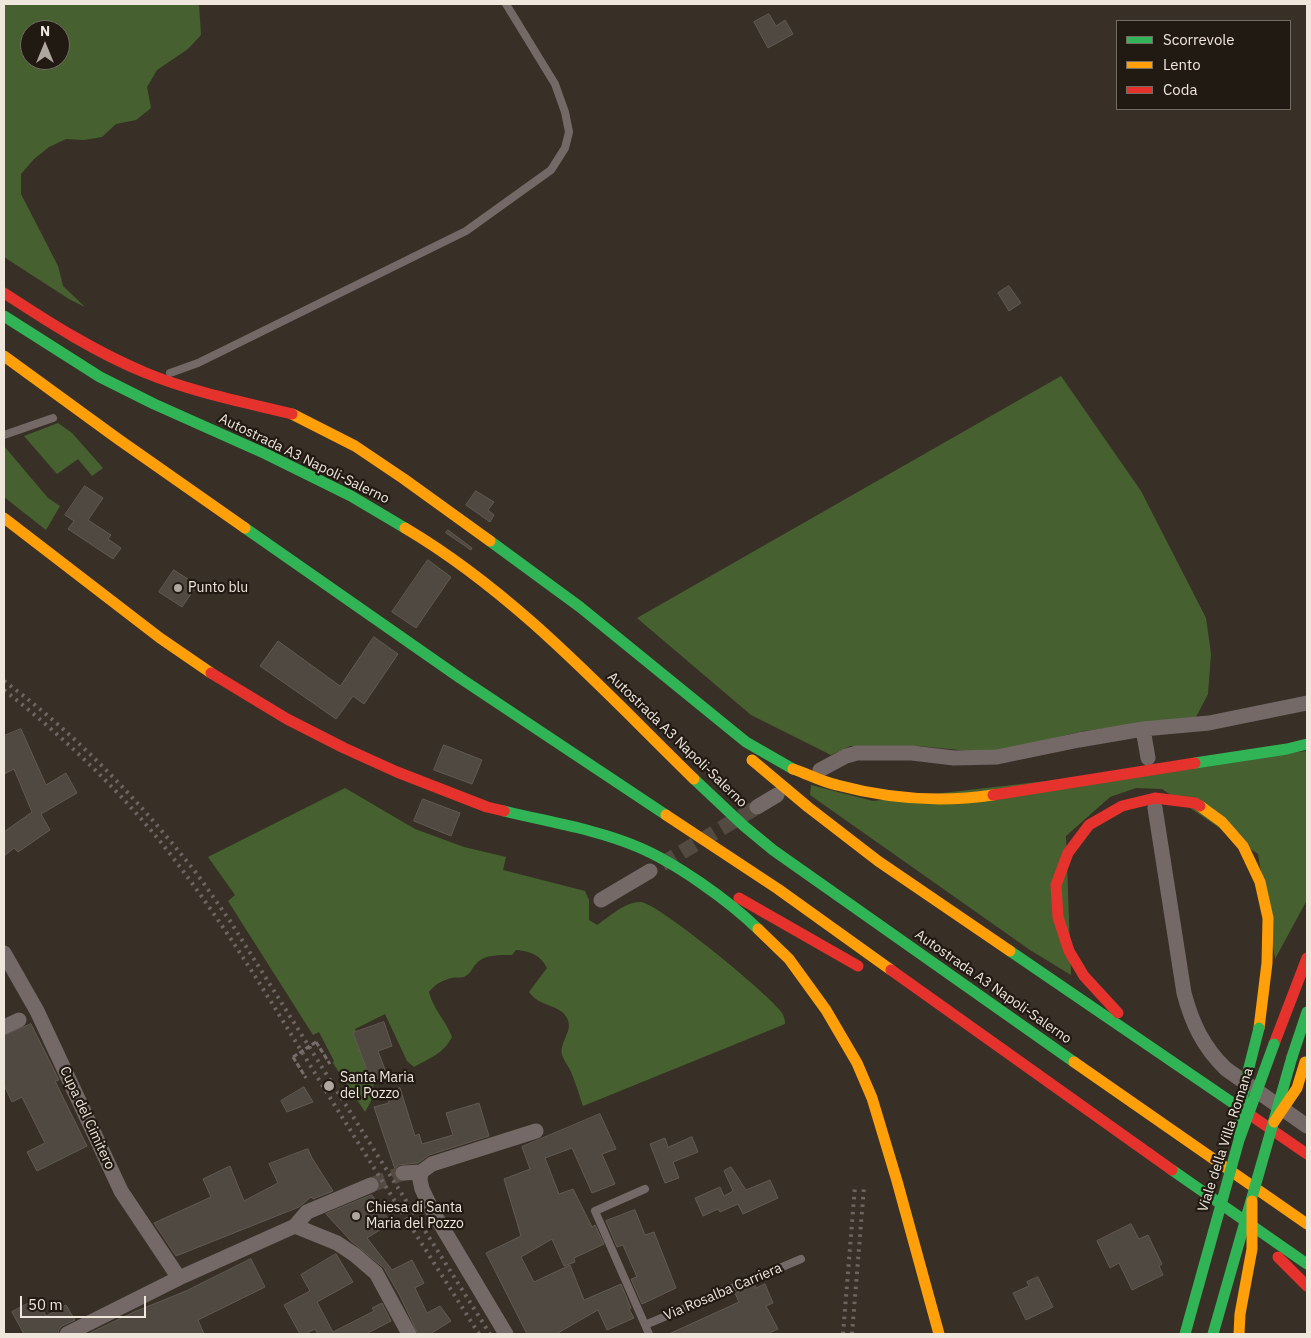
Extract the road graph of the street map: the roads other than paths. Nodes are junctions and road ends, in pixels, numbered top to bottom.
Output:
1 (506, 4) edge
2 (4, 294) edge
3 (4, 316) edge
4 (4, 356) edge
5 (168, 374) dead end
6 (53, 418) dead end
7 (4, 435) edge
8 (4, 518) edge
9 (87, 597) dead end
10 (160, 638) junction
11 (654, 668) junction
12 (1307, 703) edge
13 (1143, 729) junction
14 (1307, 744) edge
15 (1148, 758) dead end
16 (820, 770) dead end
17 (778, 795) dead end
18 (757, 807) tunnel mouth
19 (1156, 808) dead end
20 (656, 855) junction
21 (650, 871) tunnel mouth
22 (601, 900) dead end
23 (4, 952) edge
24 (1307, 958) edge
25 (872, 974) dead end
26 (906, 994) dead end
27 (1307, 1012) edge
28 (19, 1020) dead end
29 (4, 1027) edge
30 (1154, 1050) junction
31 (1306, 1058) edge
32 (1017, 1060) junction
33 (1274, 1122) junction
34 (1307, 1126) edge
35 (536, 1131) dead end
36 (1239, 1140) junction
37 (1305, 1152) edge
38 (403, 1172) tunnel mouth
39 (421, 1172) junction
40 (371, 1185) tunnel mouth
41 (645, 1189) dead end
42 (1252, 1201) junction
43 (1234, 1214) junction
44 (1307, 1224) edge
45 (295, 1226) junction
46 (801, 1259) dead end
47 (1307, 1264) edge
48 (179, 1278) junction
49 (1307, 1286) edge
50 (645, 1325) junction
51 (67, 1334) edge
52 (409, 1334) edge
53 (506, 1334) edge
54 (649, 1334) edge
55 (939, 1334) edge
56 (1185, 1334) edge
57 (1213, 1334) edge
58 (1239, 1334) edge

1 - 5 lane
2 - 11 main road
3 - 44 main road, Autostrada A3 Napoli-Salerno
4 - 32 main road
6 - 7 lane
8 - 10 main road
9 - 10 main road
10 - 20 main road
11 - 14 main road
11 - 30 main road
12 - 13 street
13 - 15 street
13 - 16 street
17 - 18 street
19 - 34 street
20 - 25 main road
20 - 55 main road
21 - 22 street
23 - 48 street, Cupa del Cimitero
24 - 36 main road, Viale della Villa Romana, bridge
26 - 32 main road
27 - 33 main road, bridge
28 - 29 street
30 - 36 main road, bridge
30 - 37 main road
31 - 33 main road, bridge
32 - 43 main road
33 - 42 main road, bridge
35 - 39 street
36 - 56 main road, Viale della Villa Romana, bridge
38 - 39 street
39 - 53 street
40 - 45 street
41 - 50 lane
42 - 57 main road, bridge
42 - 58 main road, bridge
43 - 47 main road
43 - 49 main road
45 - 48 street
45 - 52 street
46 - 50 lane, Via Rosalba Carriera
48 - 51 street
50 - 54 lane

